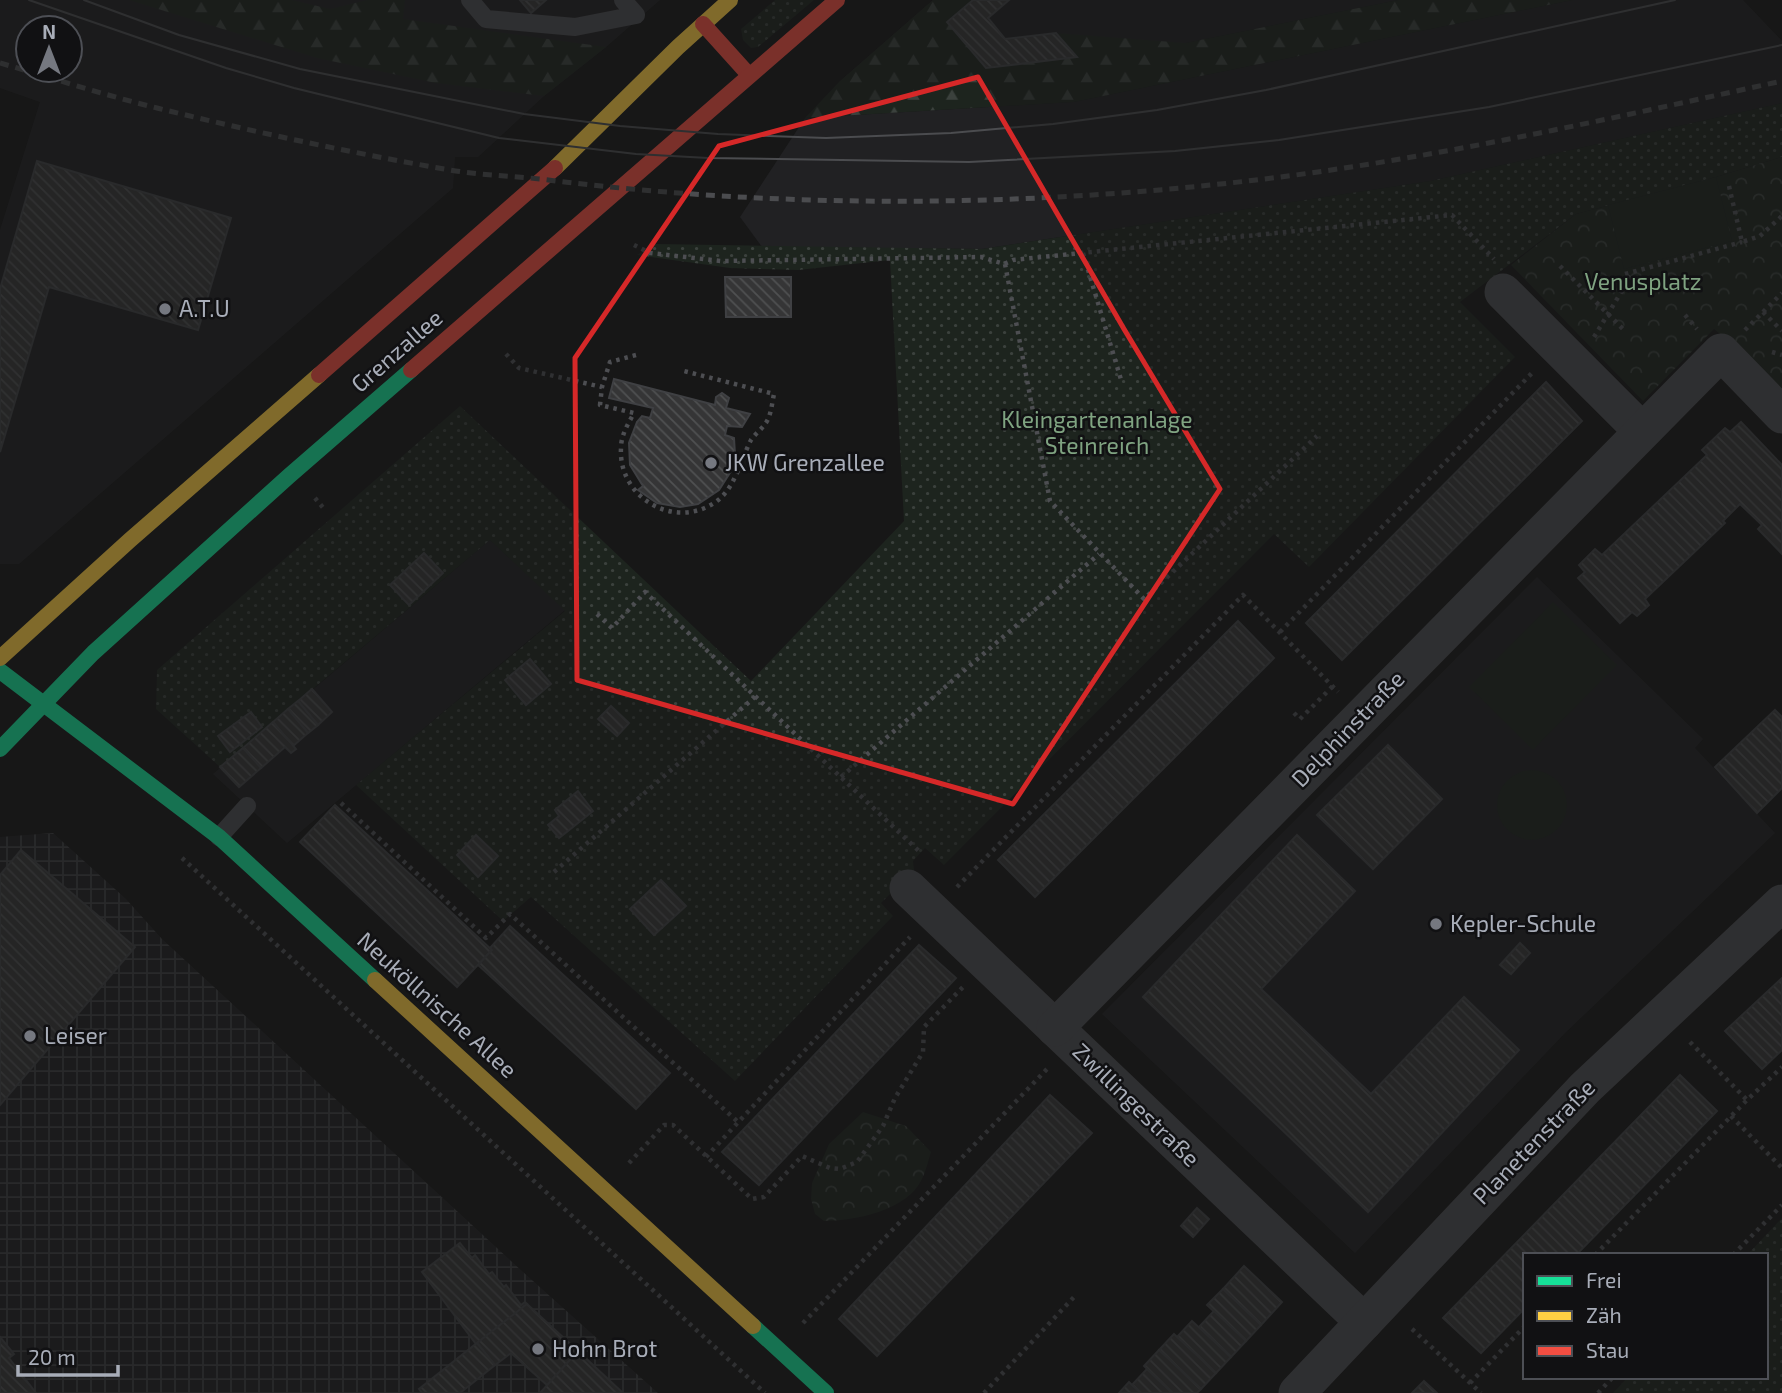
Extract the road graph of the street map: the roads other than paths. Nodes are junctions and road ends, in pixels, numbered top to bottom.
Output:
1 (471, 0) edge
2 (623, 0) edge
3 (730, 0) edge
4 (837, 0) edge
5 (703, 24) junction
6 (749, 75) junction
7 (1499, 276) road end
8 (1782, 415) edge
9 (1642, 431) junction
10 (0, 658) edge
11 (0, 671) edge
12 (44, 704) junction
13 (0, 749) edge
14 (247, 806) dead end
15 (219, 837) junction
16 (908, 888) dead end
17 (1782, 903) edge
18 (1055, 1028) junction
19 (1364, 1322) junction
20 (826, 1393) edge
21 (1297, 1393) edge

1 - 2 lane
3 - 5 main road, Grenzallee
4 - 6 main road, Grenzallee
5 - 6 main road
5 - 10 main road, Grenzallee
6 - 12 main road, Grenzallee
7 - 9 street
8 - 9 street, Delphinstraße
9 - 18 street, Delphinstraße
11 - 12 main road, Neuköllnische Allee
12 - 13 main road, Grenzallee
12 - 15 main road, Neuköllnische Allee
14 - 15 lane
15 - 20 main road, Neuköllnische Allee
16 - 18 street, Zwillingestraße
17 - 19 street, Planetenstraße
18 - 19 street, Zwillingestraße
19 - 21 street, Planetenstraße

